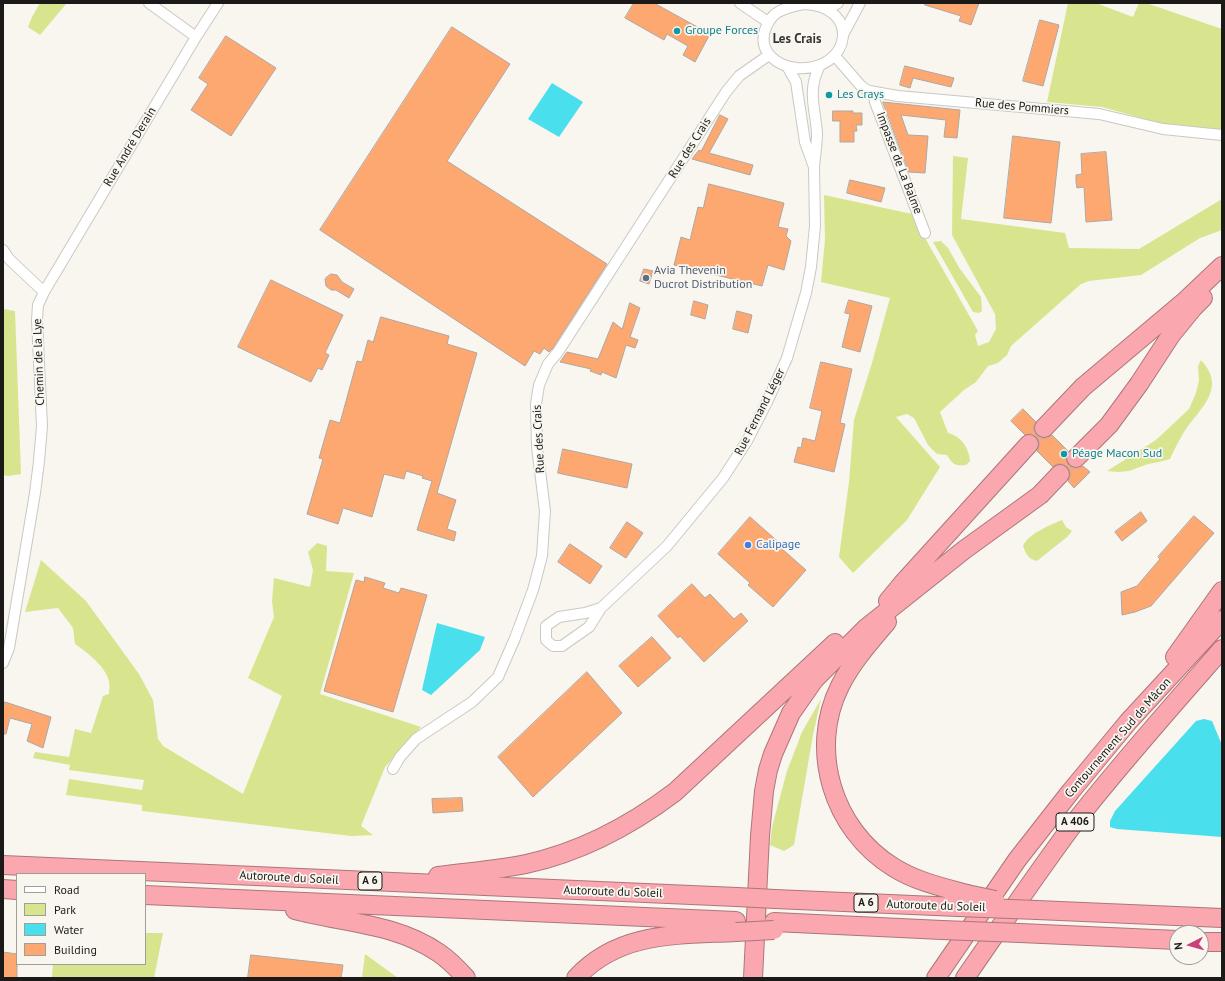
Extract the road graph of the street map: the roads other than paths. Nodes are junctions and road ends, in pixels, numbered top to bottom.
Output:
1 (149, 3) edge
2 (218, 3) edge
3 (740, 3) edge
4 (838, 3) edge
5 (860, 3) edge
6 (793, 4) edge
7 (827, 9) junction
8 (768, 22) junction
9 (844, 33) junction
10 (196, 37) junction
11 (769, 55) junction
12 (835, 56) junction
13 (820, 65) junction
14 (786, 66) junction
15 (875, 92) junction
16 (1222, 135) edge
17 (814, 167) junction
18 (925, 233) dead end
19 (3, 250) edge
20 (6, 259) edge
21 (1222, 266) edge
22 (1222, 280) edge
23 (44, 292) junction
24 (1044, 428) dead end
25 (1029, 444) dead end
26 (1076, 458) dead end
27 (1060, 474) dead end
28 (909, 585) junction
29 (1222, 591) edge
30 (601, 608) junction
31 (1222, 620) edge
32 (1222, 648) edge
33 (1222, 654) edge
34 (3, 663) edge
35 (1198, 676) junction
36 (1128, 722) junction
37 (393, 769) dead end
38 (3, 865) edge
39 (387, 882) junction
40 (3, 889) edge
41 (16, 890) edge
42 (146, 895) edge
43 (251, 899) junction
44 (962, 900) junction
45 (1222, 918) edge
46 (736, 926) junction
47 (1169, 940) edge
48 (1209, 942) edge
49 (1222, 942) edge
50 (466, 978) edge
51 (576, 978) edge
52 (753, 978) edge
53 (936, 978) edge
54 (964, 978) edge

1 - 10 street
2 - 10 street, Rue André Derain
3 - 8 street
4 - 7 street
5 - 9 street
6 - 7 street
6 - 8 street
7 - 9 street
8 - 11 street
9 - 12 street
10 - 23 street, Rue André Derain
11 - 14 street
11 - 37 street, Rue des Crais
12 - 13 street
12 - 15 street, Rue des Pommiers
13 - 14 street
13 - 17 street, Rue Fernand Léger
14 - 17 street, Rue Fernand Léger
15 - 16 street, Rue des Pommiers
15 - 18 street, Impasse de La Balme
17 - 30 street, Rue Fernand Léger
19 - 20 street
20 - 23 street
21 - 24 highway
22 - 26 highway
23 - 34 street, Chemin de la Lye
25 - 28 highway
27 - 28 highway
28 - 39 highway
28 - 44 highway
28 - 52 highway
29 - 36 highway
30 - 30 street, Rue Fernand Léger
31 - 36 highway, Contournement Sud de Mâcon / A 406
32 - 35 highway, Contournement Sud de Mâcon / A 406
33 - 35 highway
35 - 54 highway, Contournement Sud de Mâcon / A 406
36 - 53 highway, Contournement Sud de Mâcon / A 406
38 - 39 highway, Autoroute du Soleil / A 6
39 - 44 highway, Autoroute du Soleil / A 6, bridge
40 - 41 highway
42 - 43 highway, Autoroute du Soleil / A 6
43 - 46 highway, Autoroute du Soleil / A 6
43 - 50 highway
44 - 45 highway, Autoroute du Soleil / A 6, bridge
46 - 47 highway, Autoroute du Soleil / A 6, bridge
46 - 51 highway
48 - 49 highway

